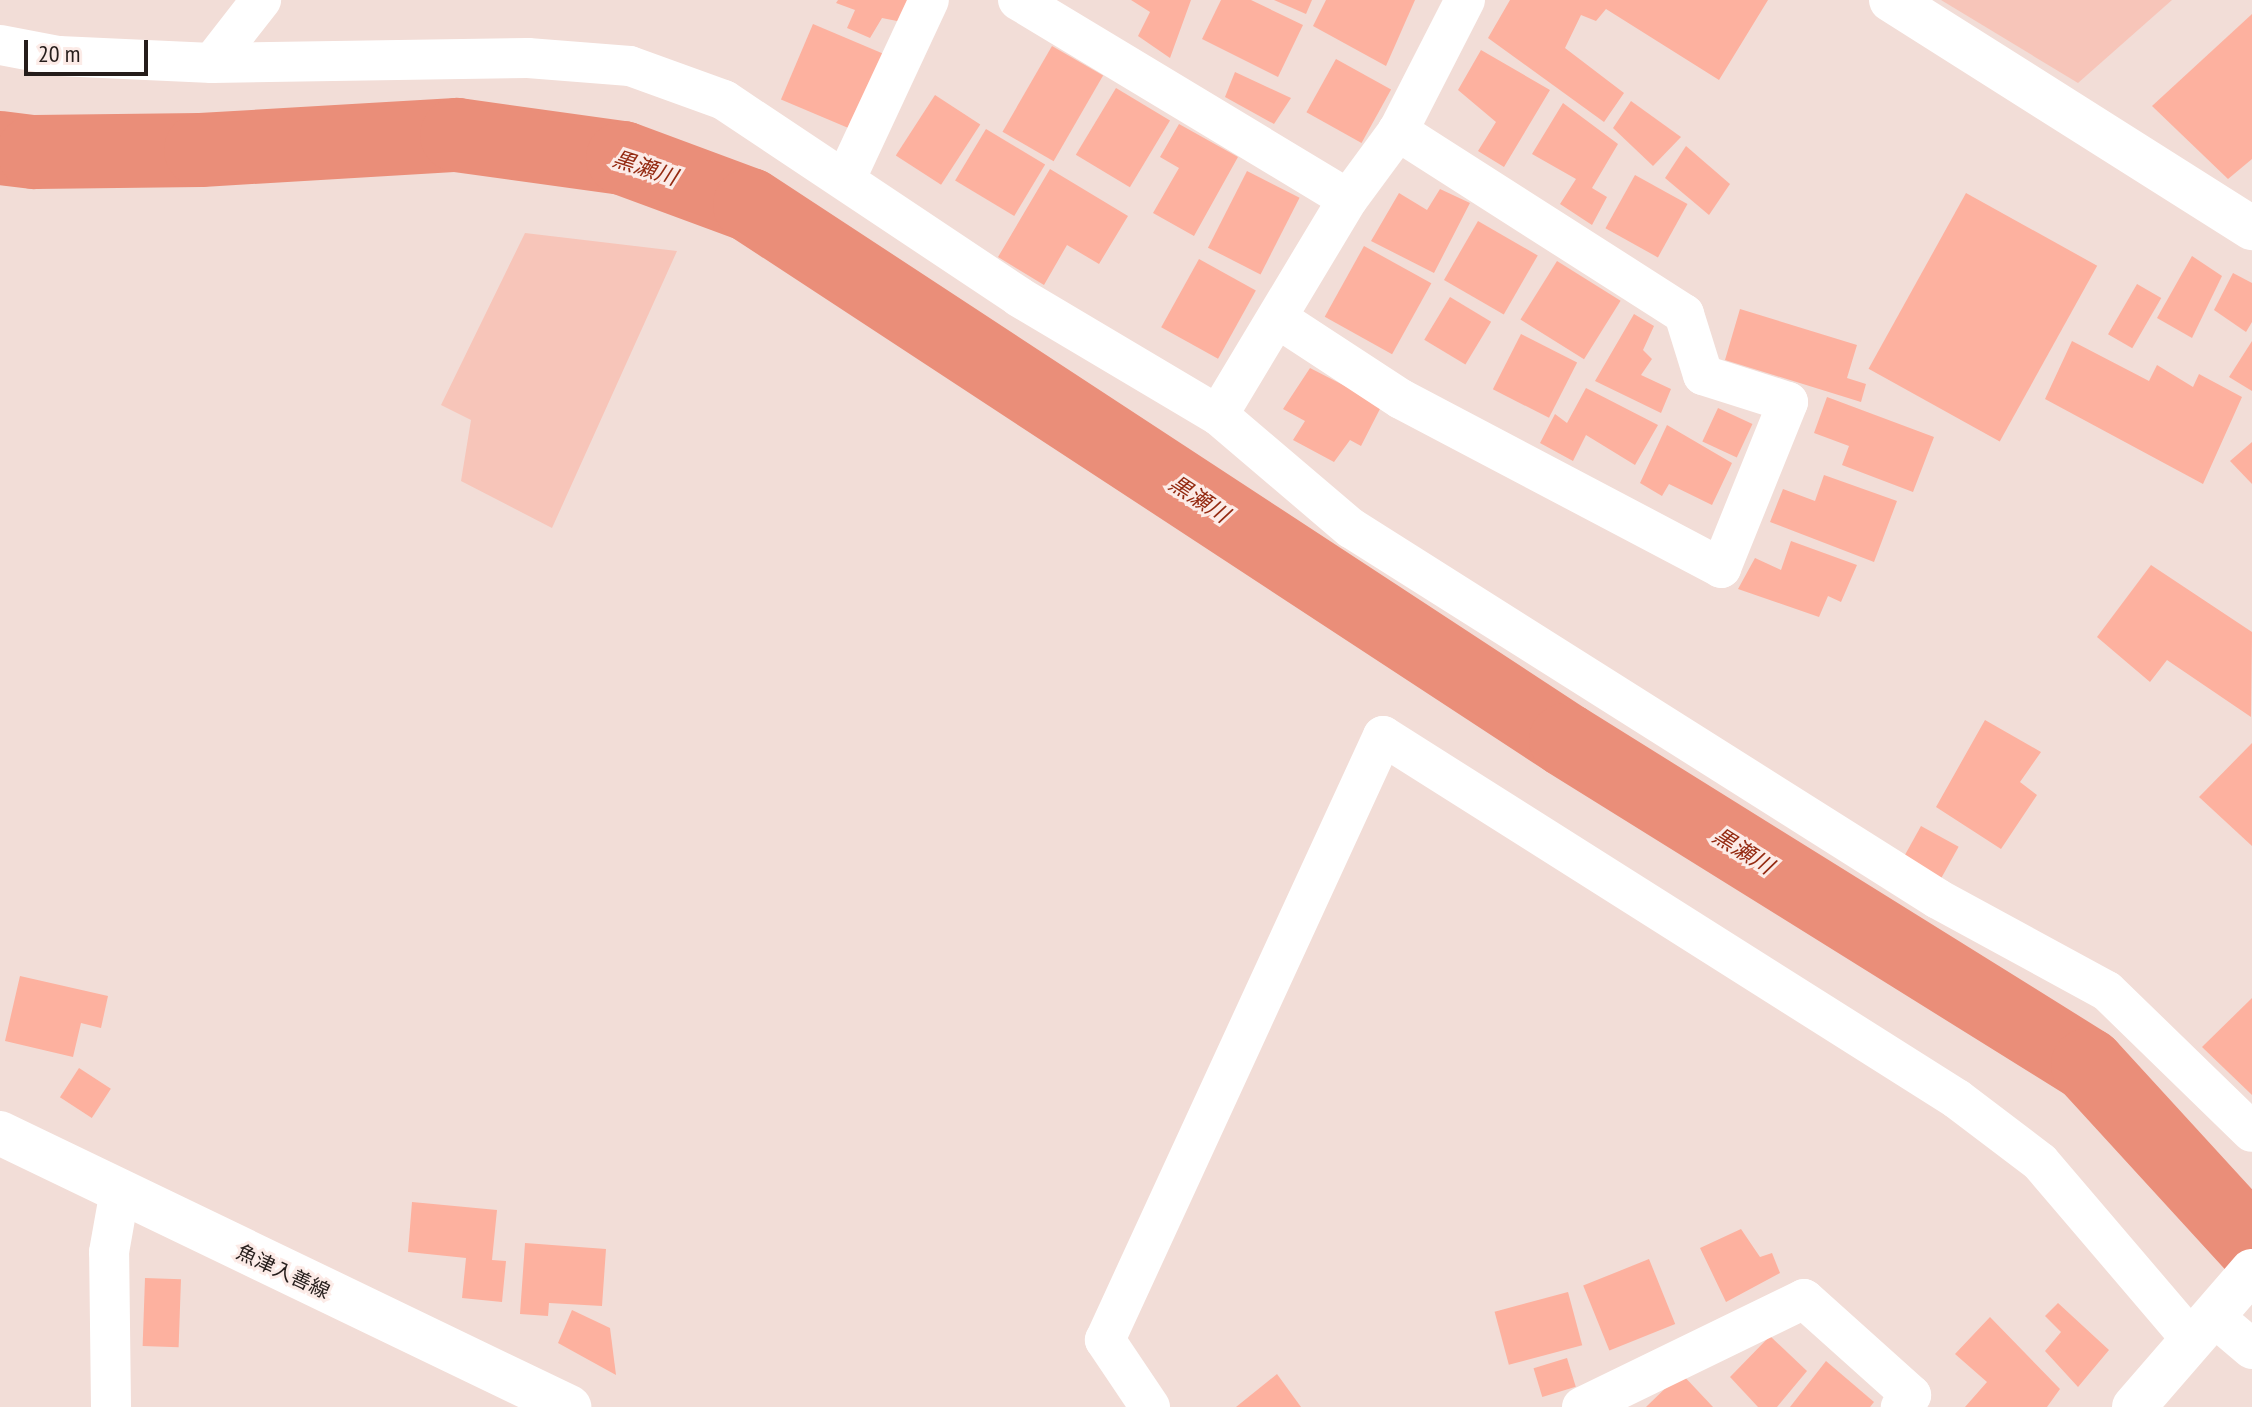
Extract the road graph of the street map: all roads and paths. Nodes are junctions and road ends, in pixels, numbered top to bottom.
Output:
1 (261, 0) edge
2 (929, 0) edge
3 (1018, 0) edge
4 (1465, 0) edge
5 (1891, 0) edge
6 (0, 45) edge
7 (212, 63) junction
8 (1398, 131) junction
9 (846, 178) junction
10 (1348, 199) junction
11 (2252, 228) edge
12 (1277, 318) junction
13 (1218, 415) junction
14 (2252, 1132) edge
15 (0, 1133) edge
16 (120, 1190) junction
17 (2252, 1271) edge
18 (2202, 1328) junction
19 (2252, 1349) edge
20 (2150, 1401) edge
21 (111, 1407) edge
22 (569, 1407) edge
23 (1150, 1407) edge
24 (1582, 1407) edge
25 (1901, 1407) edge

1 - 7 street
2 - 9 street
3 - 10 street
4 - 8 street
5 - 11 main road
6 - 7 street
7 - 9 street
8 - 10 street
8 - 12 street
9 - 13 street
10 - 12 street
12 - 13 street
13 - 14 street
15 - 16 main road, 魚津入善線
16 - 21 street
16 - 22 main road, 魚津入善線
17 - 18 main road
18 - 19 street
18 - 20 main road
18 - 23 street
24 - 25 street

